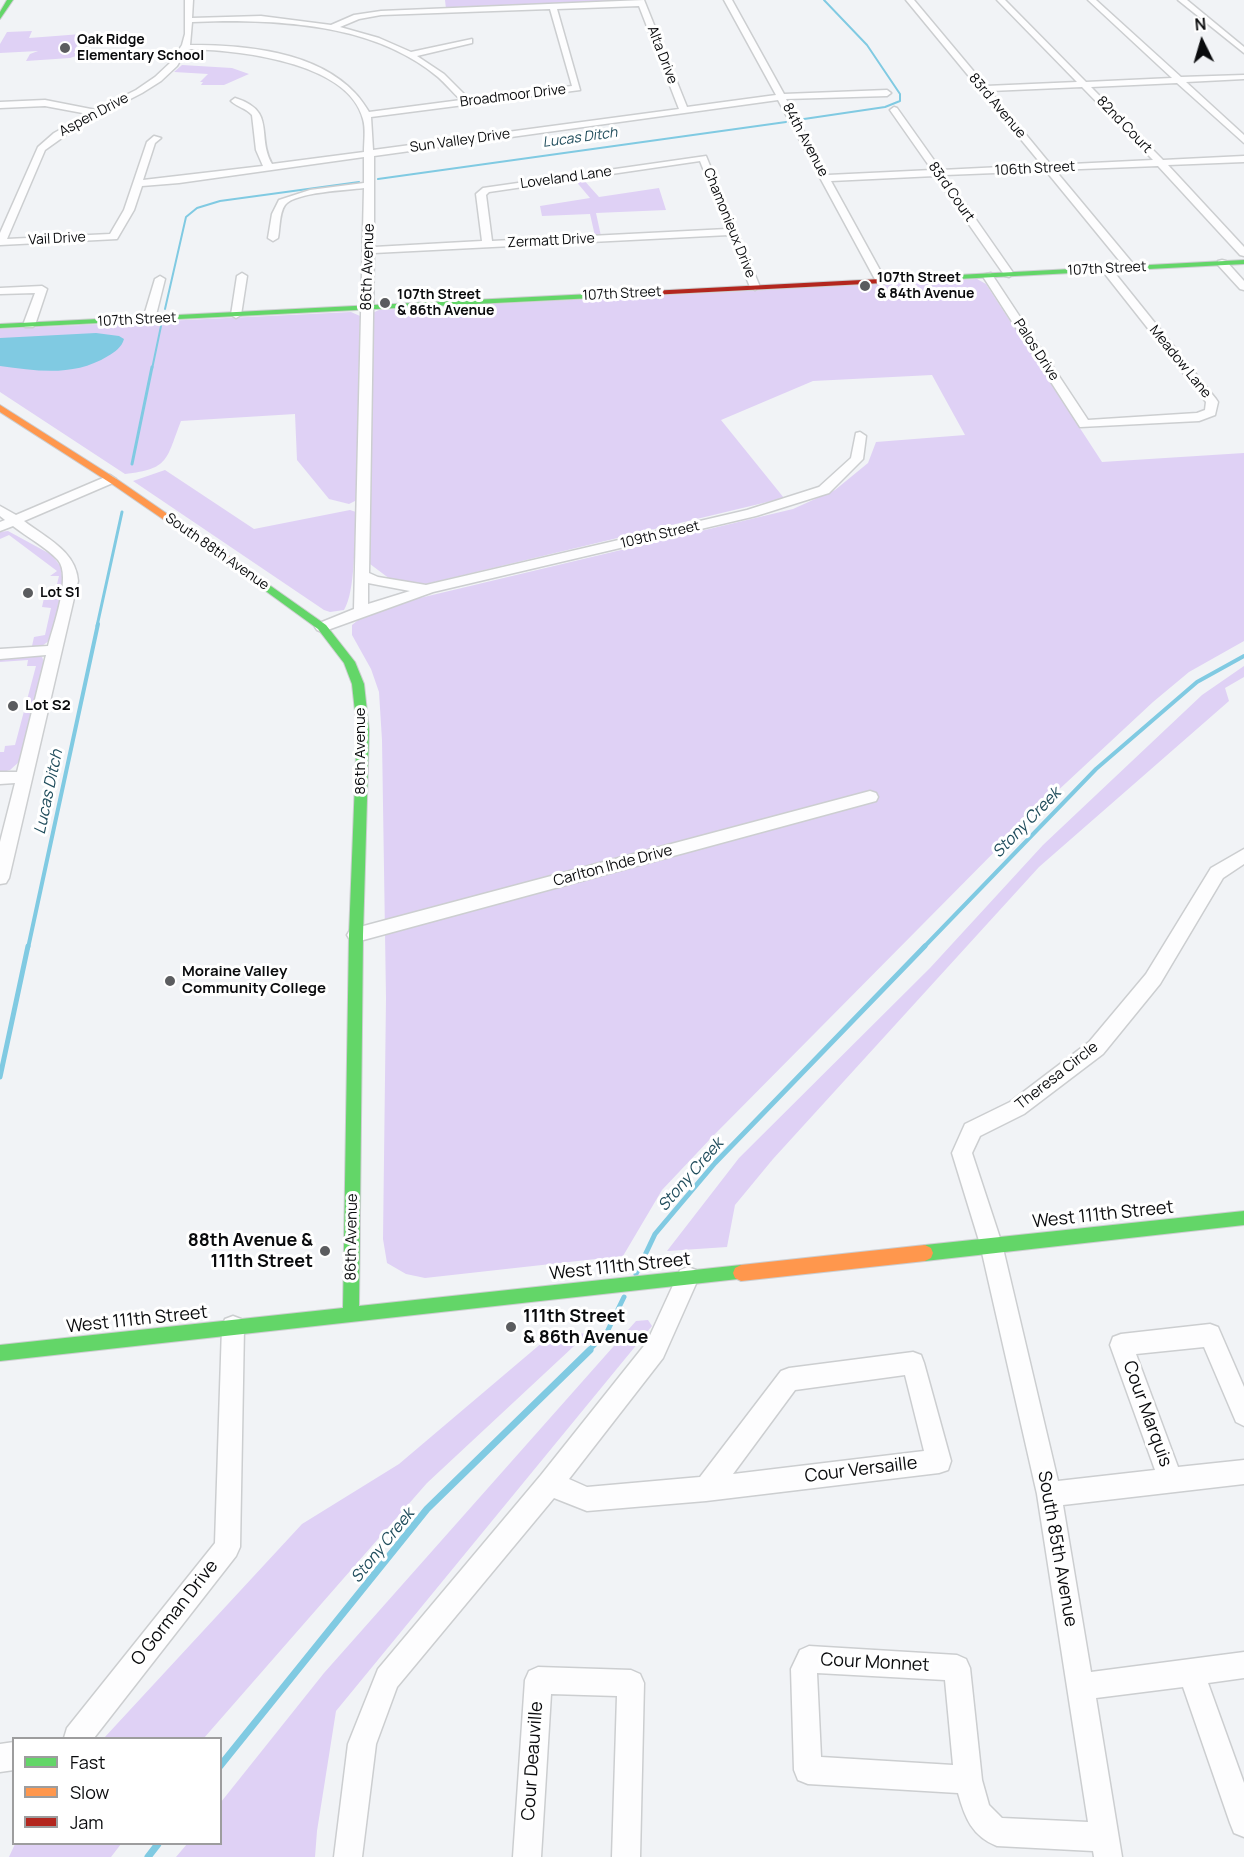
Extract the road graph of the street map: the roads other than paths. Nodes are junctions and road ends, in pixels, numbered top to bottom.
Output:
1 (10, 0) edge
2 (189, 0) edge
3 (728, 0) edge
4 (910, 0) edge
5 (1001, 0) edge
6 (1092, 0) edge
7 (1182, 0) edge
8 (641, 2) edge
9 (553, 7) junction
10 (0, 17) edge
11 (188, 20) junction
12 (330, 28) junction
13 (469, 41) dead end
14 (186, 47) junction
15 (1244, 51) edge
16 (410, 55) junction
17 (1244, 77) edge
18 (1179, 80) junction
19 (1084, 84) junction
20 (983, 89) junction
21 (887, 93) dead end
22 (781, 97) junction
23 (236, 101) dead end
24 (467, 102) junction
25 (0, 105) edge
26 (894, 110) dead end
27 (684, 111) junction
28 (98, 113) junction
29 (366, 115) junction
30 (157, 138) dead end
31 (1244, 140) edge
32 (369, 154) junction
33 (703, 158) joint
34 (1244, 159) edge
35 (1161, 163) junction
36 (269, 168) junction
37 (1048, 168) junction
38 (938, 173) junction
39 (825, 178) junction
40 (139, 183) junction
41 (370, 185) junction
42 (732, 232) junction
43 (273, 238) dead end
44 (1, 242) edge
45 (487, 244) junction
46 (369, 250) junction
47 (1244, 253) edge
48 (1244, 262) edge
49 (1222, 263) junction
50 (1131, 268) junction
51 (1106, 269) junction
52 (1009, 274) junction
53 (987, 275) junction
54 (242, 276) dead end
55 (160, 279) dead end
56 (881, 281) junction
57 (755, 287) junction
58 (1244, 287) edge
59 (0, 291) edge
60 (367, 307) junction
61 (236, 315) junction
62 (148, 319) junction
63 (29, 325) junction
64 (0, 326) edge
65 (0, 408) edge
66 (1084, 424) joint
67 (860, 436) dead end
68 (104, 475) junction
69 (4, 517) edge
70 (362, 575) junction
71 (429, 589) junction
72 (361, 611) junction
73 (322, 627) junction
74 (55, 650) junction
75 (0, 654) edge
76 (25, 777) junction
77 (0, 778) edge
78 (870, 797) dead end
79 (1244, 855) edge
80 (0, 878) edge
81 (356, 935) junction
82 (1244, 1218) edge
83 (991, 1244) junction
84 (688, 1277) junction
85 (351, 1314) junction
86 (233, 1327) junction
87 (0, 1353) edge
88 (1244, 1414) edge
89 (1244, 1472) edge
90 (1171, 1480) junction
91 (550, 1484) junction
92 (706, 1489) junction
93 (1049, 1494) junction
94 (1244, 1665) edge
95 (1191, 1672) junction
96 (1081, 1687) junction
97 (78, 1737) edge
98 (968, 1780) junction
99 (1244, 1823) edge
100 (1106, 1847) edge
101 (348, 1857) edge
102 (527, 1857) edge
103 (626, 1857) edge

1 - 10 street
2 - 11 street
3 - 22 street, 84th Avenue
4 - 20 street, 83rd Avenue
5 - 19 street, 82nd Court
6 - 18 street
7 - 15 street
8 - 9 street
8 - 27 street, Alta Drive
9 - 12 street
9 - 24 street, Broadmoor Drive
11 - 12 street
11 - 14 street
12 - 16 street
13 - 16 street
14 - 28 street, Aspen Drive
14 - 29 street
16 - 24 street
17 - 18 street
18 - 19 street
18 - 31 street
19 - 20 street
19 - 35 street, 82nd Court
20 - 37 street, 83rd Avenue
21 - 22 street, Sun Valley Drive
22 - 27 street, Sun Valley Drive
22 - 39 street, 84th Avenue
23 - 36 street
24 - 29 street, Broadmoor Drive
25 - 28 street
26 - 38 street, 83rd Court
27 - 32 street, Sun Valley Drive
28 - 44 street, Aspen Drive
29 - 32 street, 86th Avenue
30 - 40 street
32 - 36 street, Sun Valley Drive
32 - 41 street, 86th Avenue
33 - 42 street, Chamonieux Drive
33 - 45 street, Loveland Lane
34 - 35 street, 106th Street
35 - 37 street, 106th Street
35 - 47 street, 82nd Court
36 - 40 street, Sun Valley Drive
37 - 38 street, 106th Street
37 - 50 street, 83rd Avenue
38 - 39 street, 106th Street
38 - 52 street, 83rd Court
39 - 56 street, 84th Avenue
40 - 44 street, Vail Drive
41 - 43 street
41 - 46 street, 86th Avenue
42 - 45 street, Zermatt Drive
42 - 57 street, Chamonieux Drive
45 - 46 street, Zermatt Drive
46 - 60 street, 86th Avenue
48 - 49 street, 107th Street
49 - 50 street, 107th Street
49 - 58 street
50 - 51 street, 107th Street
51 - 52 street, 107th Street
51 - 66 street, Meadow Lane
52 - 53 street, 107th Street
53 - 56 street, 107th Street
53 - 66 street, Palos Drive
54 - 61 street
55 - 62 street
56 - 57 street, 107th Street
57 - 60 street, 107th Street
59 - 63 street
60 - 61 street, 107th Street
60 - 70 street, 86th Avenue
61 - 62 street, 107th Street
62 - 63 street, 107th Street
63 - 64 street, 107th Street
65 - 68 street, South 88th Avenue
67 - 71 street, 109th Street
68 - 69 street
68 - 73 street, South 88th Avenue
69 - 74 street
70 - 71 street, 109th Street
70 - 72 street, 86th Avenue
71 - 72 street, 109th Street
72 - 73 street
73 - 81 street, 86th Avenue
74 - 75 street
74 - 76 street
76 - 77 street
76 - 80 street
78 - 81 street, Carlton Ihde Drive
79 - 83 street, Theresa Circle
81 - 85 street, 86th Avenue
82 - 83 street, West 111th Street
83 - 84 street, West 111th Street
83 - 93 street, South 85th Avenue
84 - 85 street, West 111th Street
84 - 91 street
85 - 86 street, West 111th Street
86 - 87 street, West 111th Street
86 - 97 street, O Gorman Drive
88 - 90 street, Cour Marquis
89 - 90 street, Cour Marquis
90 - 93 street, Cour Marquis
91 - 92 street, Cour Versaille
91 - 101 street
92 - 92 street, Cour Versaille
93 - 96 street, South 85th Avenue
94 - 95 street
95 - 96 street
95 - 99 street
96 - 100 street, South 85th Avenue
98 - 98 street, Cour Monnet
98 - 100 street, Cour Monnet
102 - 103 street, Cour Deauville

